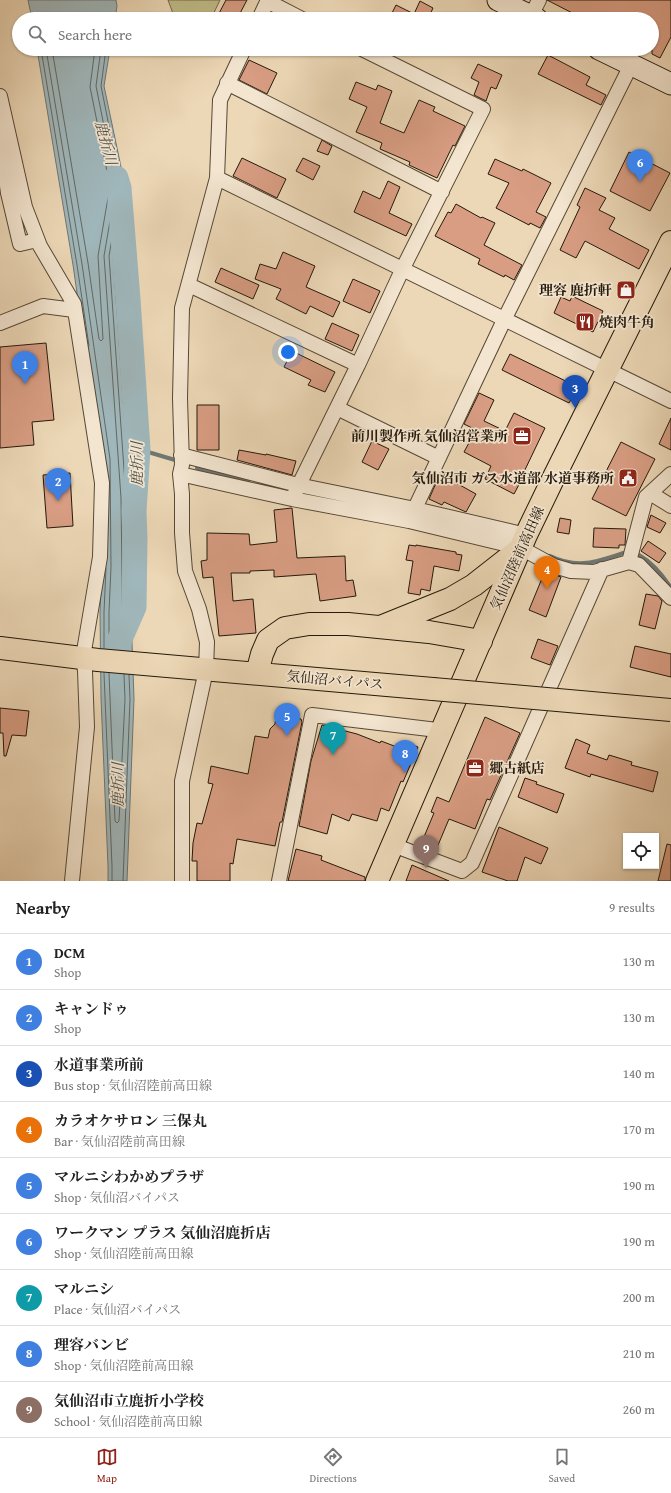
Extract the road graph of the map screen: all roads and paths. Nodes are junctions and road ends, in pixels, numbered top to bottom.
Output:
1 (498, 0) edge
2 (268, 1) edge
3 (262, 12) edge
4 (289, 12) edge
5 (535, 12) edge
6 (240, 56) edge
7 (376, 56) edge
8 (613, 56) edge
9 (631, 65) junction
10 (227, 83) junction
11 (671, 84) edge
12 (0, 96) edge
13 (2, 137) edge
14 (217, 178) junction
15 (442, 192) junction
16 (671, 242) edge
17 (403, 268) junction
18 (188, 285) junction
19 (74, 310) junction
20 (505, 318) junction
21 (0, 323) edge
22 (358, 365) junction
23 (606, 370) junction
24 (671, 401) edge
25 (337, 408) junction
26 (181, 455) junction
27 (439, 458) junction
28 (180, 474) junction
29 (671, 474) edge
30 (298, 485) junction
31 (650, 493) junction
32 (292, 499) junction
33 (671, 506) edge
34 (412, 515) junction
35 (523, 542) junction
36 (629, 562) junction
37 (602, 569) junction
38 (671, 598) edge
39 (378, 628) junction
40 (481, 641) junction
41 (0, 648) edge
42 (90, 659) junction
43 (198, 669) junction
44 (257, 673) junction
45 (671, 710) edge
46 (441, 731) junction
47 (393, 845) junction
48 (72, 881) edge
49 (182, 881) edge
50 (279, 881) edge
51 (377, 881) edge

1 - 5 street
2 - 3 street
2 - 4 street
6 - 10 street
7 - 15 street
8 - 9 street
9 - 11 street
9 - 20 street
10 - 14 street
10 - 15 street
12 - 13 street
13 - 19 street
14 - 17 street
14 - 18 street
15 - 17 street
16 - 23 main road, 気仙沼陸前高田線
17 - 20 street
17 - 22 street
18 - 22 street
18 - 26 street
19 - 21 street
19 - 42 street
20 - 23 street
20 - 27 street
22 - 25 street
23 - 24 street
23 - 35 main road, 気仙沼陸前高田線
25 - 27 street
25 - 30 street
26 - 28 street
26 - 30 street
27 - 34 street
28 - 32 street
28 - 43 street
29 - 31 street
30 - 32 street
30 - 34 street
31 - 33 street
31 - 36 street
32 - 34 street
34 - 35 street
35 - 37 street
35 - 39 main road
35 - 40 main road, 気仙沼陸前高田線
36 - 37 street
36 - 38 street
37 - 47 street
39 - 40 main road
39 - 44 main road
40 - 46 main road, 気仙沼陸前高田線
41 - 42 main road, 気仙沼バイパス
42 - 43 main road, 気仙沼バイパス
42 - 48 street
43 - 44 main road, 気仙沼バイパス
43 - 49 street
44 - 45 main road, 気仙沼バイパス, bridge
46 - 47 main road, 気仙沼陸前高田線
46 - 50 street
47 - 51 main road, 気仙沼陸前高田線

